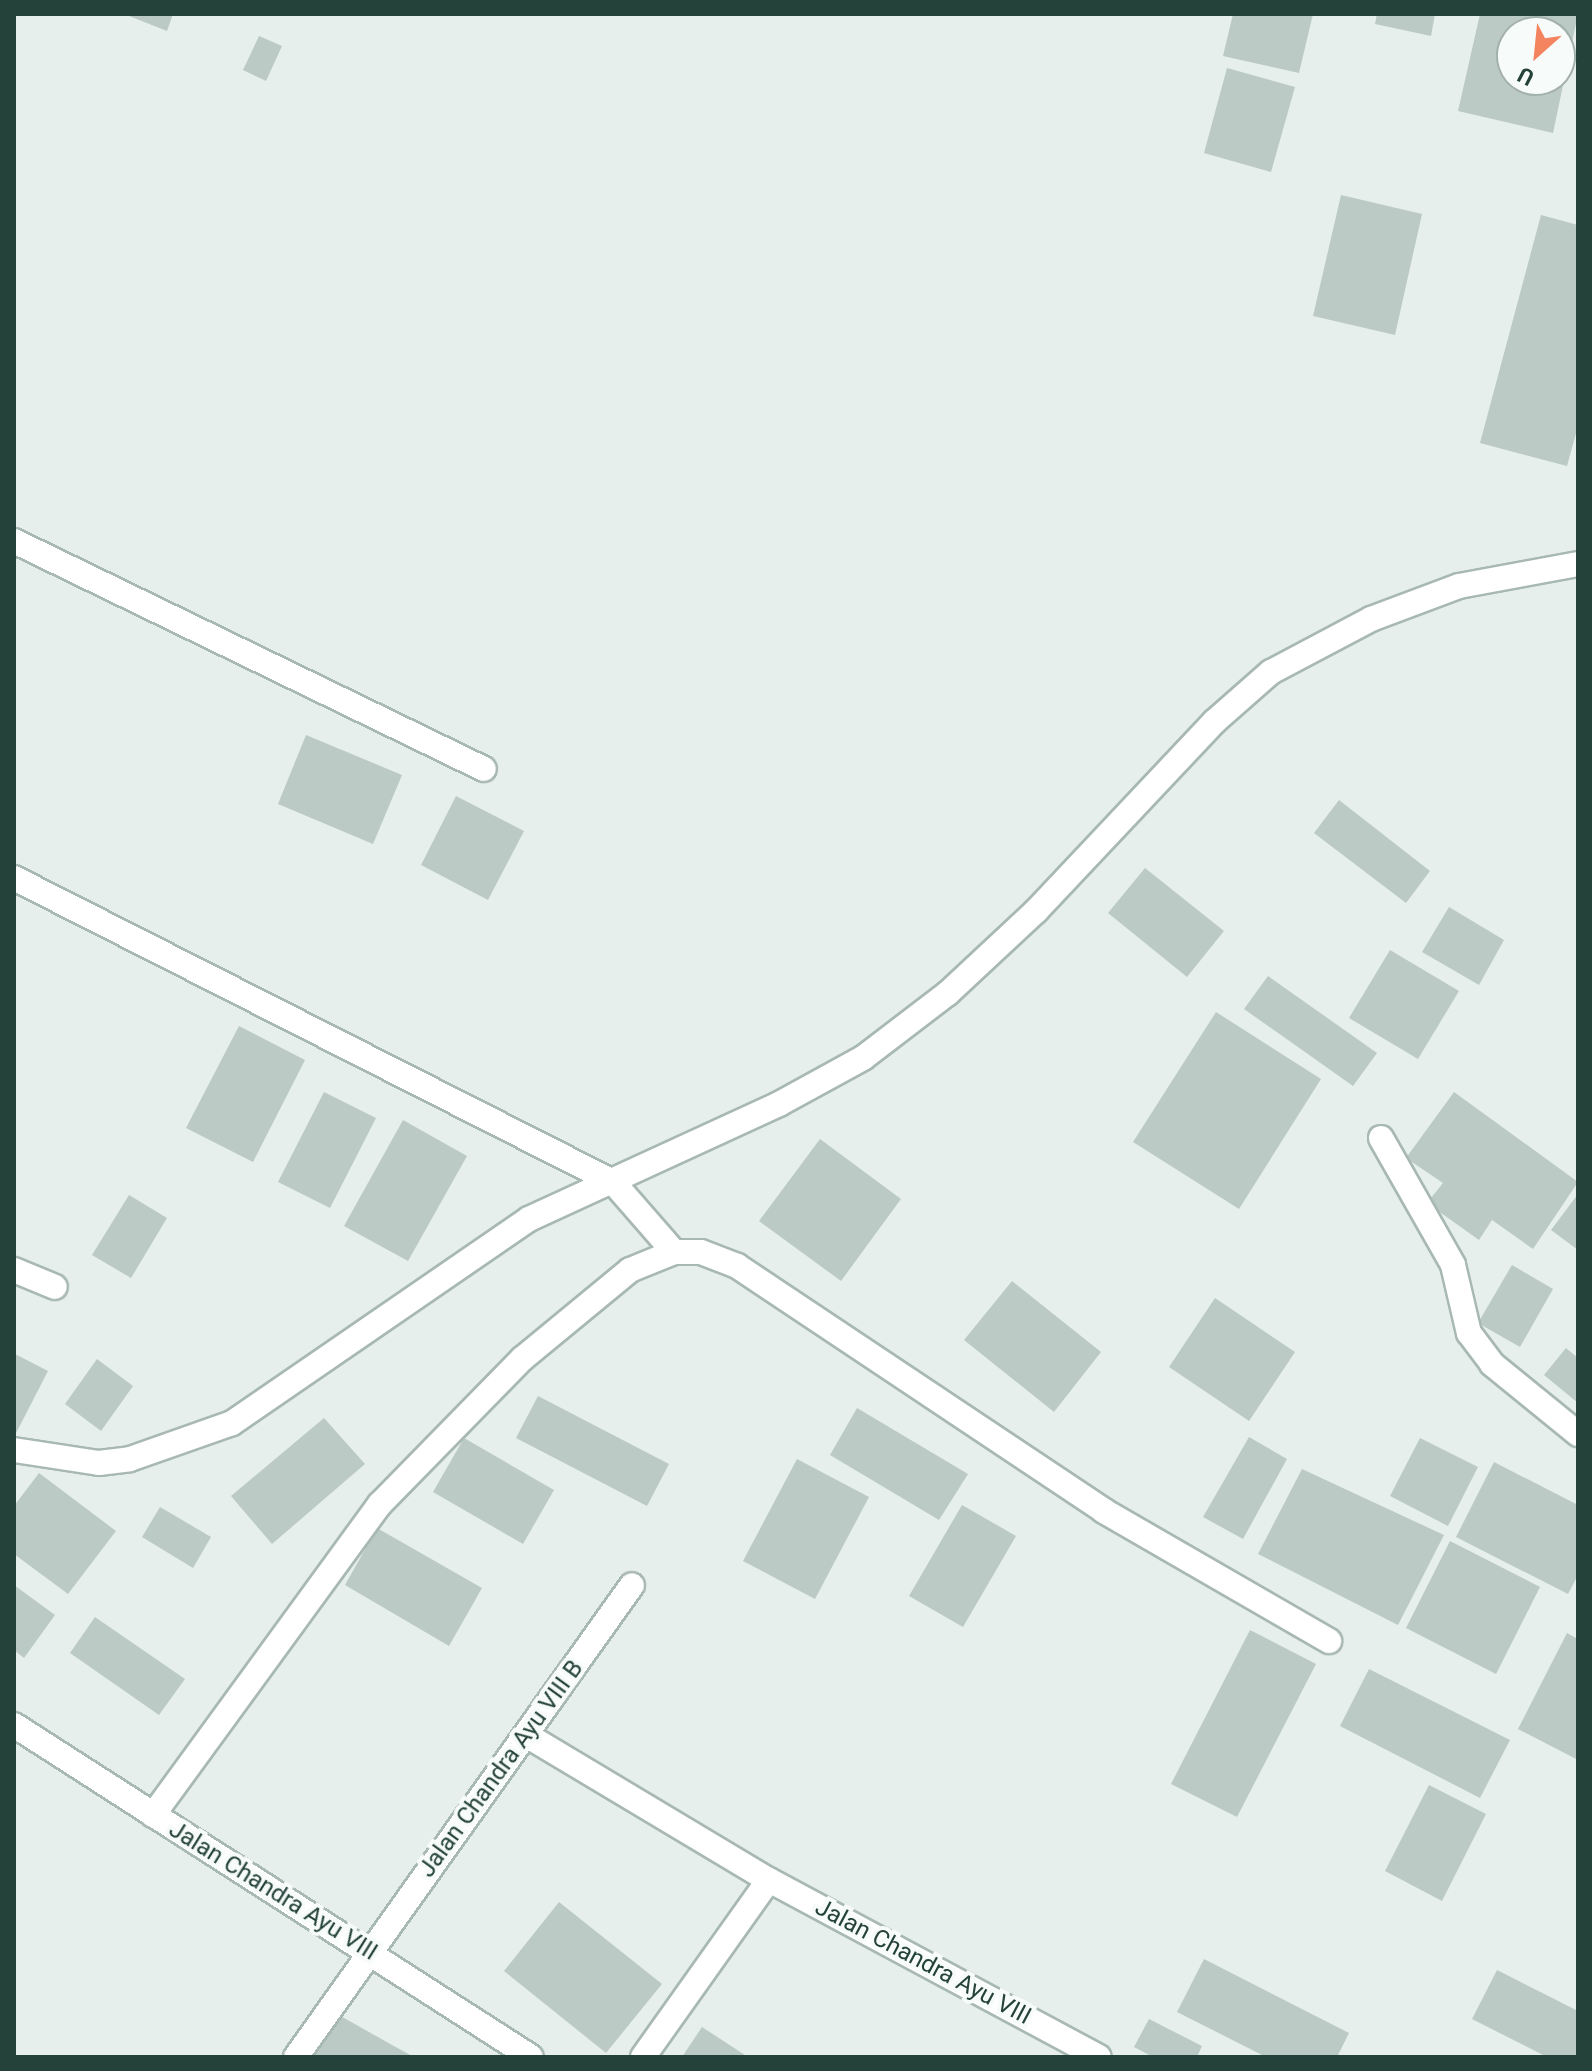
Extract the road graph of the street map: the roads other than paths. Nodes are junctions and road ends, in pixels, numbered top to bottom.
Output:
1 (14, 541) edge
2 (1578, 564) edge
3 (484, 769) dead end
4 (14, 878) edge
5 (1381, 1138) dead end
6 (613, 1182) junction
7 (674, 1252) junction
8 (14, 1270) edge
9 (55, 1287) dead end
10 (1578, 1434) edge
11 (14, 1450) edge
12 (632, 1585) dead end
13 (1329, 1641) dead end
14 (14, 1725) edge
15 (528, 1736) junction
16 (153, 1815) junction
17 (769, 1880) junction
18 (369, 1952) junction
19 (296, 2057) edge
20 (531, 2057) edge
21 (643, 2057) edge
22 (1099, 2057) edge

1 - 3 street
2 - 6 street
4 - 6 street
5 - 10 street
6 - 7 street
6 - 11 street
7 - 13 street
7 - 16 street
8 - 9 street
12 - 15 street, Jalan Chandra Ayu VIII B
14 - 16 street, Jalan Chandra Ayu VIII
15 - 17 street, Jalan Chandra Ayu VIII
15 - 18 street, Jalan Chandra Ayu VIII B
16 - 18 street, Jalan Chandra Ayu VIII
17 - 21 street
17 - 22 street, Jalan Chandra Ayu VIII
18 - 19 street, Jalan Chandra Ayu VIII B
18 - 20 street, Jalan Chandra Ayu VIII

